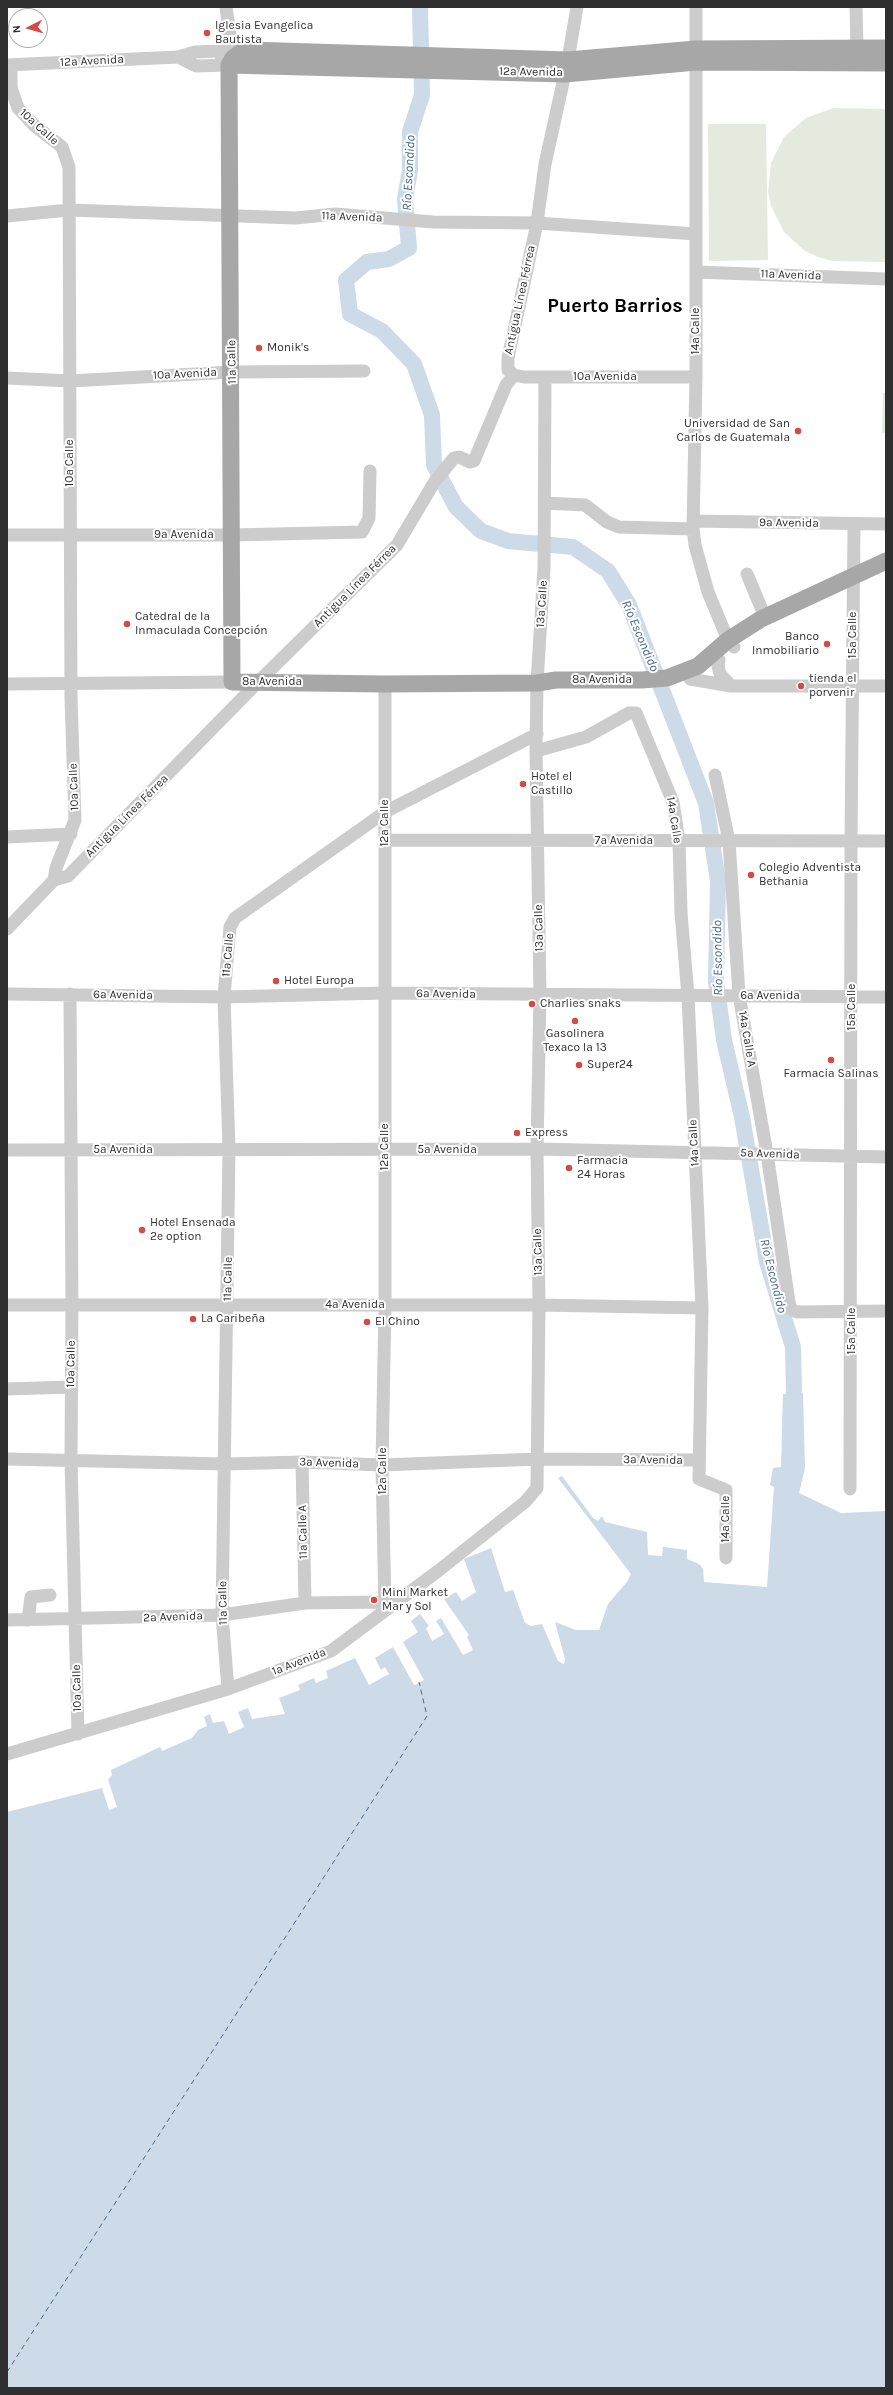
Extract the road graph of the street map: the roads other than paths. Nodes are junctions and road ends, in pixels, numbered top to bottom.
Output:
1 (226, 7) edge
2 (577, 7) edge
3 (696, 7) edge
4 (856, 7) edge
5 (857, 48) junction
6 (886, 48) edge
7 (696, 56) junction
8 (178, 57) junction
9 (231, 58) junction
10 (886, 63) edge
11 (9, 65) edge
12 (566, 67) junction
13 (69, 210) junction
14 (7, 216) edge
15 (230, 216) junction
16 (537, 223) junction
17 (696, 234) junction
18 (696, 272) junction
19 (886, 279) edge
20 (364, 371) dead end
21 (232, 372) junction
22 (514, 375) junction
23 (545, 377) junction
24 (696, 377) junction
25 (7, 378) edge
26 (70, 381) junction
27 (370, 471) dead end
28 (544, 506) junction
29 (886, 524) edge
30 (693, 525) junction
31 (854, 525) junction
32 (232, 534) junction
33 (7, 535) edge
34 (70, 535) junction
35 (886, 561) edge
36 (886, 573) edge
37 (747, 574) dead end
38 (854, 582) junction
39 (765, 617) junction
40 (731, 643) junction
41 (720, 660) junction
42 (690, 679) junction
43 (259, 681) junction
44 (71, 682) junction
45 (232, 682) junction
46 (668, 682) junction
47 (537, 683) junction
48 (7, 684) edge
49 (385, 684) junction
50 (731, 686) junction
51 (853, 686) junction
52 (886, 686) edge
53 (537, 734) junction
54 (536, 751) junction
55 (715, 775) dead end
56 (385, 812) junction
57 (71, 834) junction
58 (7, 837) edge
59 (385, 840) junction
60 (851, 840) junction
61 (536, 841) junction
62 (679, 841) junction
63 (726, 841) junction
64 (886, 841) edge
65 (54, 880) junction
66 (7, 929) edge
67 (385, 993) junction
68 (7, 994) edge
69 (70, 994) junction
70 (540, 995) junction
71 (692, 996) junction
72 (738, 996) junction
73 (224, 997) junction
74 (852, 997) junction
75 (886, 997) edge
76 (229, 1149) junction
77 (537, 1149) junction
78 (7, 1150) edge
79 (71, 1150) junction
80 (385, 1151) junction
81 (694, 1153) junction
82 (762, 1154) junction
83 (852, 1157) junction
84 (886, 1157) edge
85 (7, 1305) edge
86 (72, 1305) junction
87 (227, 1305) junction
88 (385, 1305) junction
89 (539, 1305) junction
90 (702, 1308) junction
91 (886, 1311) edge
92 (852, 1312) junction
93 (70, 1387) junction
94 (7, 1389) edge
95 (7, 1459) edge
96 (71, 1459) junction
97 (538, 1459) junction
98 (699, 1460) junction
99 (302, 1462) junction
100 (225, 1464) junction
101 (382, 1464) junction
102 (538, 1479) joint
103 (850, 1489) dead end
104 (726, 1558) dead end
105 (50, 1596) dead end
106 (305, 1603) junction
107 (385, 1606) junction
108 (222, 1615) junction
109 (7, 1620) edge
110 (28, 1620) junction
111 (75, 1620) junction
112 (228, 1689) junction
113 (78, 1734) junction
114 (7, 1754) edge

1 - 9 street, 11a Calle
2 - 12 street, Antigua Línea Férrea
3 - 7 street, 14a Calle
4 - 5 street
5 - 6 main road, 12a Avenida
5 - 7 main road, 12a Avenida
7 - 10 main road, 12a Avenida
7 - 12 main road, 12a Avenida
7 - 17 street, 14a Calle
8 - 9 street, 12a Avenida
8 - 9 street, 12a Avenida
8 - 11 street, 12a Avenida
9 - 12 main road, 12a Avenida
9 - 15 main road, 11a Calle
11 - 13 street, 10a Calle
12 - 16 street, Antigua Línea Férrea
13 - 14 street, 11a Avenida
13 - 15 street, 11a Avenida
13 - 26 street, 10a Calle
15 - 16 street, 11a Avenida
15 - 21 main road, 11a Calle
16 - 17 street, 11a Avenida
16 - 22 street, Antigua Línea Férrea
17 - 18 street, 14a Calle
18 - 19 street, 11a Avenida
18 - 24 street, 14a Calle
20 - 21 street, 10a Avenida
21 - 26 street, 10a Avenida
21 - 32 main road, 11a Calle
22 - 23 street, 10a Avenida
22 - 43 street, Antigua Línea Férrea
23 - 24 street, 10a Avenida
23 - 28 street, 13a Calle
24 - 30 street, 14a Calle
25 - 26 street, 10a Avenida
26 - 34 street, 10a Calle
27 - 32 street, 9a Avenida
28 - 30 street, 9a Avenida
28 - 47 street, 13a Calle
29 - 31 street, 9a Avenida
30 - 31 street, 9a Avenida
30 - 40 street, 14a Calle
31 - 38 street, 15a Calle
32 - 34 street, 9a Avenida
32 - 45 main road, 11a Calle
33 - 34 street, 9a Avenida
34 - 44 street, 10a Calle
35 - 38 main road
36 - 38 main road
37 - 39 street
38 - 39 main road
38 - 40 main road
38 - 51 street, 15a Calle
39 - 40 main road
40 - 41 main road, 8a Avenida
40 - 46 main road, 8a Avenida
41 - 42 main road, 8a Avenida
41 - 50 street
42 - 46 main road, 8a Avenida
42 - 50 street, 8a Avenida
43 - 45 main road, 8a Avenida
43 - 49 main road, 8a Avenida
43 - 65 street, Antigua Línea Férrea
44 - 45 street, 8a Avenida
44 - 48 street, 8a Avenida
44 - 57 street, 10a Calle
46 - 47 main road, 8a Avenida
47 - 49 main road, 8a Avenida
47 - 53 street, 13a Calle
49 - 56 street, 12a Calle
50 - 51 street, 8a Avenida
51 - 52 street, 8a Avenida
51 - 60 street, 15a Calle
53 - 54 street, 13a Calle
53 - 56 street
54 - 61 street, 13a Calle
54 - 62 street, 14a Calle
55 - 63 street, 14a Calle A
56 - 59 street, 12a Calle
56 - 73 street, 11a Calle
57 - 58 street
57 - 65 street, 10a Calle
59 - 61 street, 7a Avenida
59 - 67 street, 12a Calle
60 - 63 street, 7a Avenida
60 - 64 street, 7a Avenida
60 - 74 street, 15a Calle
61 - 62 street, 7a Avenida
61 - 70 street, 13a Calle
62 - 63 street, 7a Avenida
62 - 71 street, 14a Calle
63 - 72 street, 14a Calle A
65 - 66 street, Antigua Línea Férrea
67 - 70 street, 6a Avenida
67 - 73 street, 6a Avenida
67 - 80 street, 12a Calle
68 - 69 street, 6a Avenida
69 - 73 street, 6a Avenida
69 - 79 street, 10a Calle
70 - 71 street, 6a Avenida
70 - 77 street, 13a Calle
71 - 72 street, 6a Avenida
71 - 81 street, 14a Calle
72 - 74 street, 6a Avenida
72 - 82 street, 14a Calle A
73 - 76 street, 11a Calle
74 - 75 street, 6a Avenida
74 - 83 street, 15a Calle
76 - 79 street, 5a Avenida
76 - 80 street, 5a Avenida
76 - 87 street, 11a Calle
77 - 80 street, 5a Avenida
77 - 81 street, 5a Avenida
77 - 89 street, 13a Calle
78 - 79 street, 5a Avenida
79 - 86 street, 10a Calle
80 - 88 street, 12a Calle
81 - 82 street, 5a Avenida
81 - 90 street, 14a Calle
82 - 83 street, 5a Avenida
82 - 92 street, 14a Calle A
83 - 84 street, 5a Avenida
83 - 92 street, 15a Calle
85 - 86 street, 4a Avenida
86 - 87 street, 4a Avenida
86 - 93 street, 10a Calle
87 - 88 street, 4a Avenida
87 - 100 street, 11a Calle
88 - 89 street, 4a Avenida
88 - 101 street, 12a Calle
89 - 90 street, 4a Avenida
89 - 97 street, 13a Calle
90 - 98 street, 14a Calle
91 - 92 street
92 - 103 street, 15a Calle
93 - 94 street
93 - 96 street, 10a Calle
95 - 96 street, 3a Avenida
96 - 100 street, 3a Avenida
96 - 111 street, 10a Calle
97 - 98 street, 3a Avenida
97 - 101 street, 3a Avenida
97 - 102 street, 13a Calle
98 - 104 street, 14a Calle
99 - 100 street, 3a Avenida
99 - 101 street, 3a Avenida
99 - 106 street, 11a Calle A
100 - 108 street, 11a Calle
101 - 107 street, 12a Calle
102 - 107 street, 1a Avenida
105 - 110 street
106 - 107 street, 2a Avenida
106 - 108 street, 2a Avenida
107 - 112 street, 1a Avenida
108 - 111 street, 2a Avenida
108 - 112 street, 11a Calle
109 - 110 street, 2a Avenida
110 - 111 street, 2a Avenida
111 - 113 street, 10a Calle
112 - 113 street, 1a Avenida
113 - 114 street, 1a Avenida

